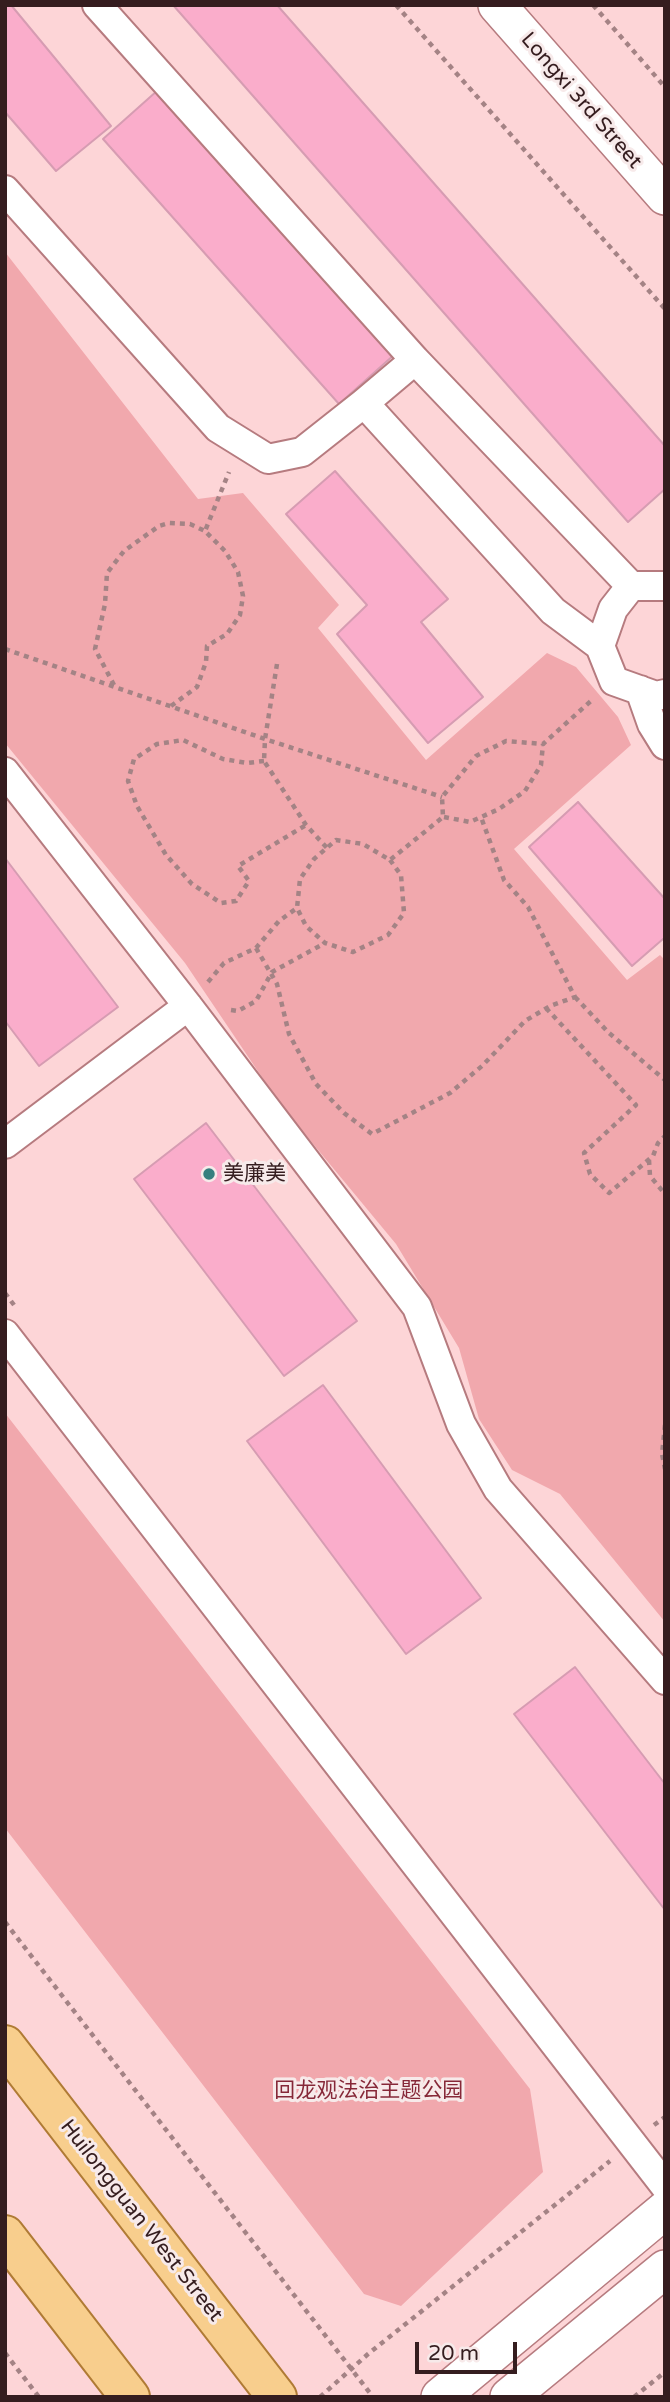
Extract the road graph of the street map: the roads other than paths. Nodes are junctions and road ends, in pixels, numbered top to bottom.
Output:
1 (97, 5) edge
2 (497, 5) edge
3 (5, 190) edge
4 (665, 196) edge
5 (415, 360) junction
6 (364, 403) junction
7 (631, 586) junction
8 (665, 586) edge
9 (600, 646) junction
10 (640, 689) edge
11 (665, 745) edge
12 (5, 772) edge
13 (188, 1006) junction
14 (5, 1144) edge
15 (5, 1335) edge
16 (665, 1681) edge
17 (5, 2045) edge
18 (665, 2186) edge
19 (665, 2210) edge
20 (5, 2235) edge
21 (665, 2269) edge
22 (130, 2397) edge
23 (277, 2397) edge
24 (440, 2397) edge
25 (509, 2397) edge

1 - 5 street
2 - 4 street, Longxi 3rd Street
3 - 6 street
5 - 6 street
5 - 7 street
6 - 9 street
7 - 8 street
7 - 9 street
9 - 10 street
10 - 11 street
12 - 13 street
13 - 14 street
13 - 16 street
15 - 18 street
17 - 23 main road, Huilongguan West Street
19 - 24 street
20 - 22 main road
21 - 25 street

